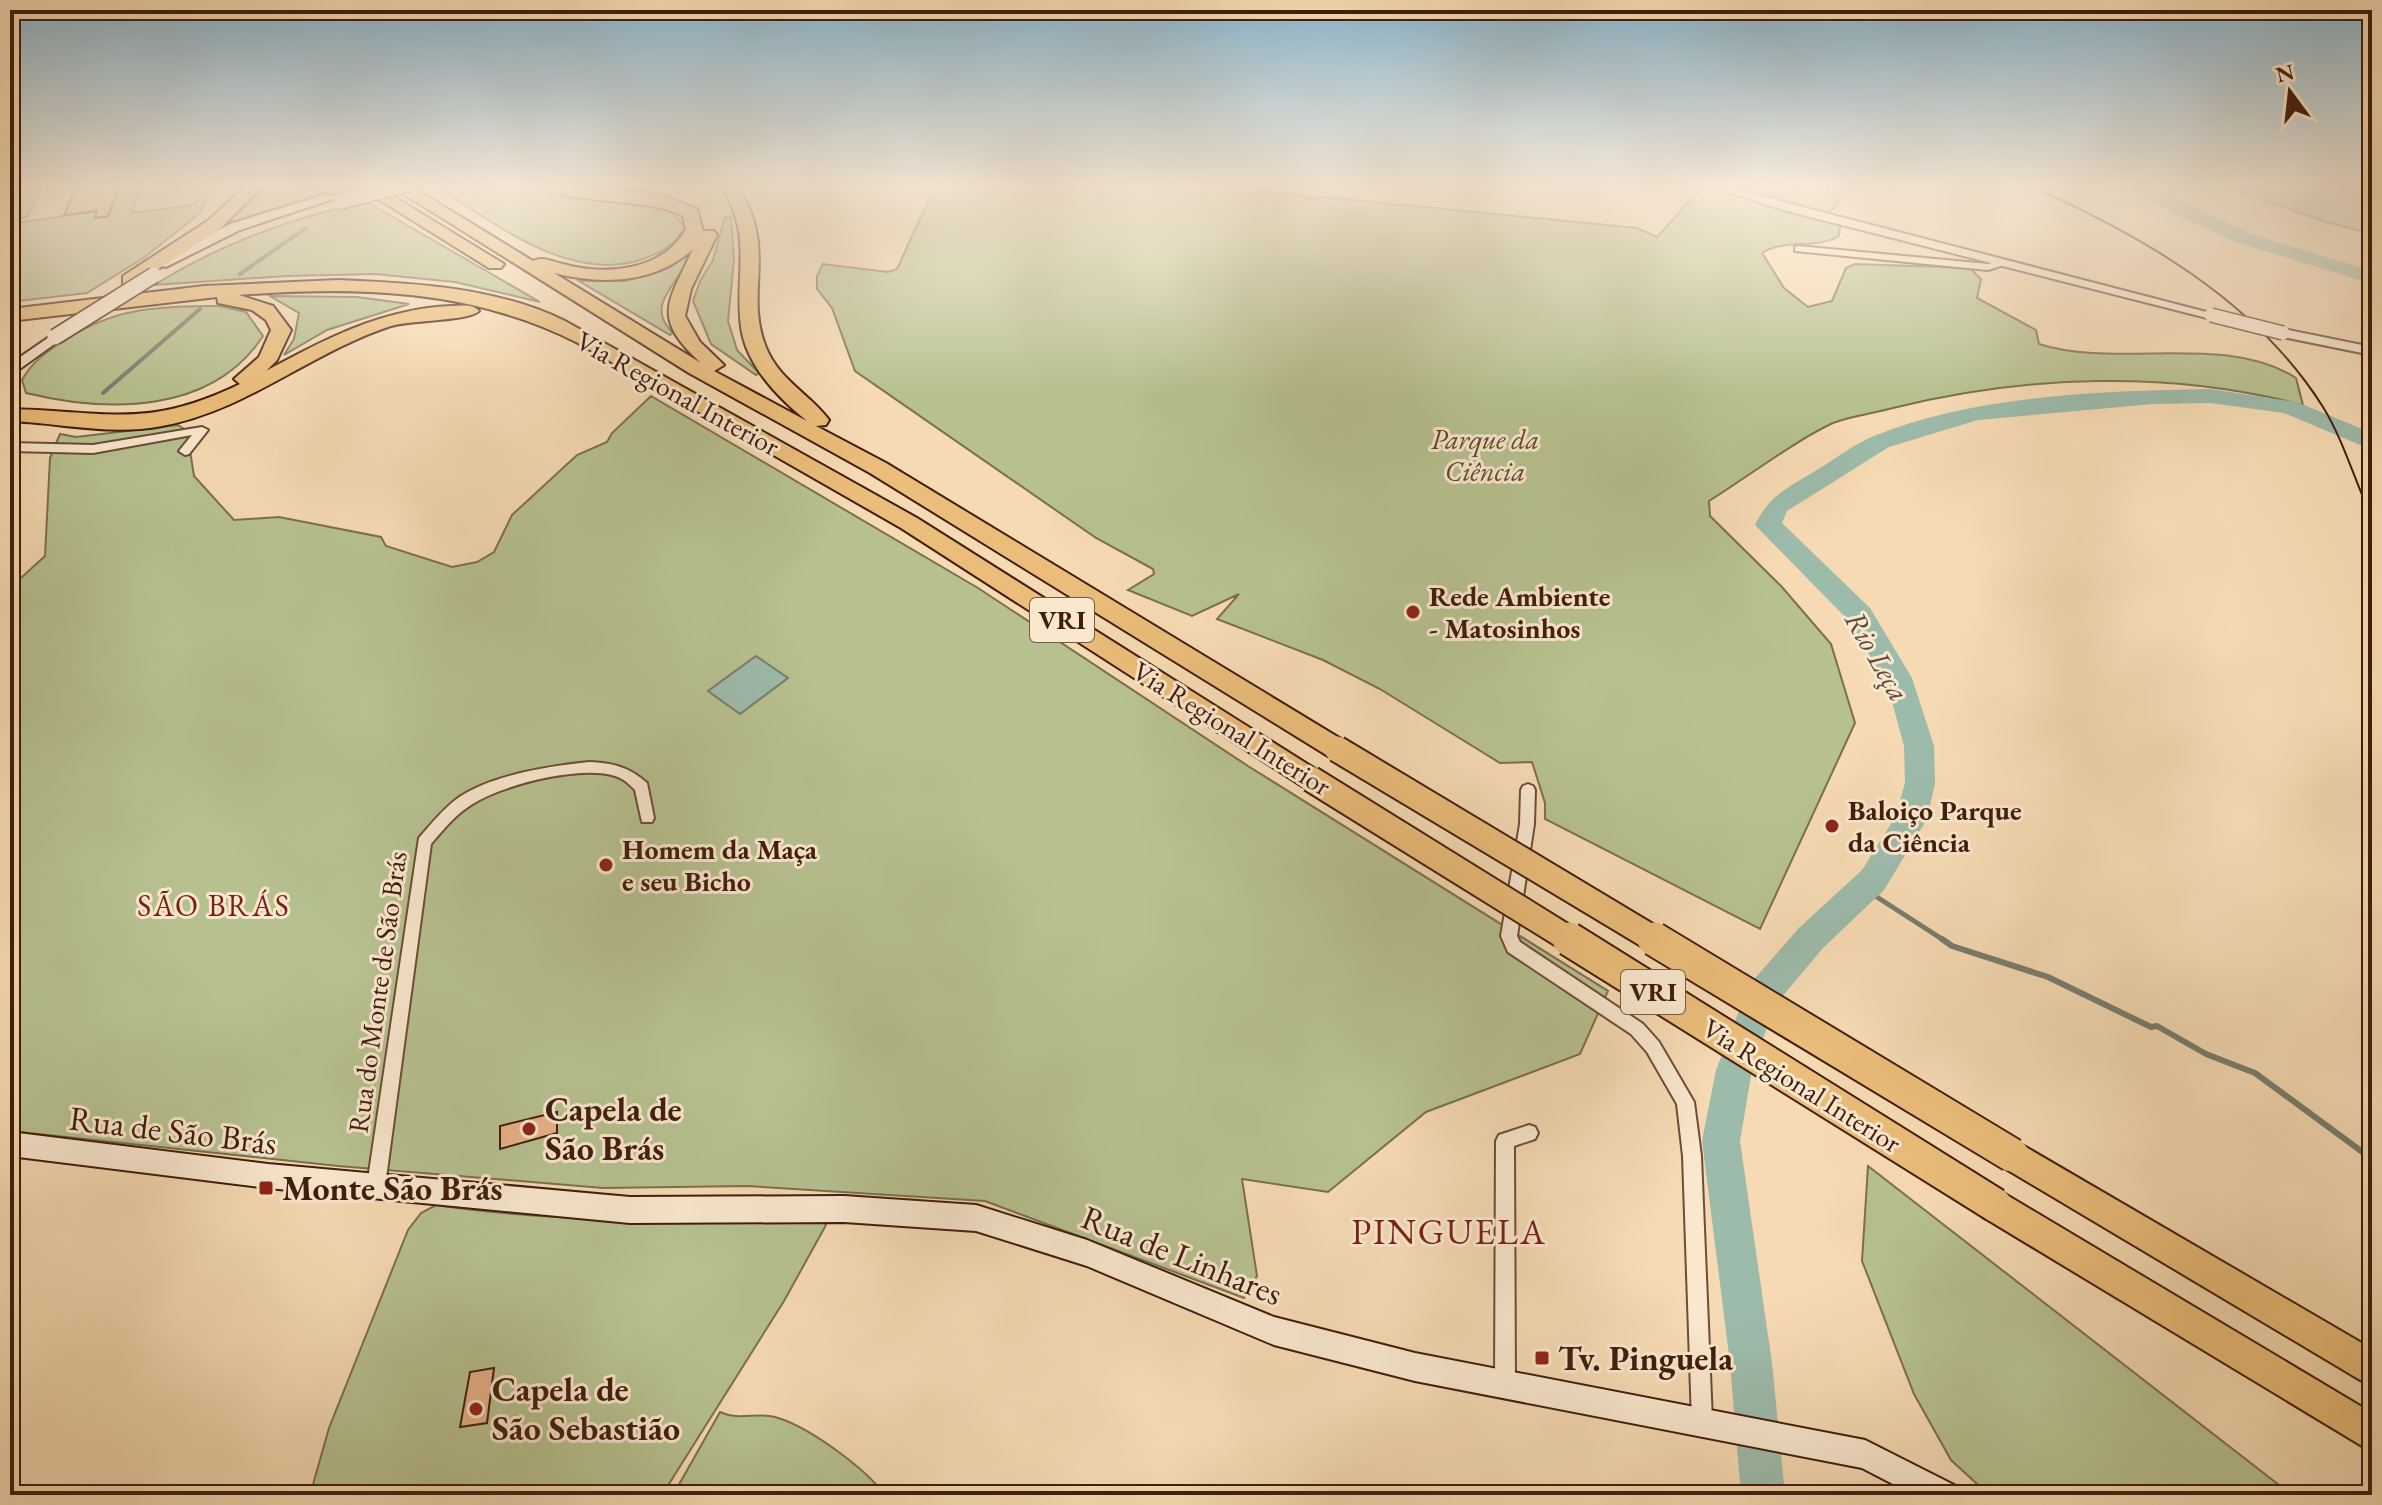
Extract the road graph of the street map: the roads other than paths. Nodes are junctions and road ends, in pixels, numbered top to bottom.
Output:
1 (169, 254) edge
2 (181, 254) edge
3 (198, 254) edge
4 (478, 254) edge
5 (512, 254) edge
6 (523, 254) edge
7 (677, 254) edge
8 (696, 254) edge
9 (753, 254) edge
10 (1853, 254) edge
11 (1972, 254) edge
12 (2005, 263) junction
13 (129, 280) junction
14 (165, 297) junction
15 (10, 315) edge
16 (585, 339) junction
17 (10, 349) edge
18 (2372, 351) edge
19 (10, 371) edge
20 (10, 398) edge
21 (760, 402) junction
22 (10, 415) edge
23 (730, 421) junction
24 (10, 447) edge
25 (185, 451) dead end
26 (878, 468) junction
27 (1528, 790) dead end
28 (647, 818) dead end
29 (1529, 1133) dead end
30 (10, 1144) edge
31 (376, 1186) junction
32 (2372, 1369) edge
33 (1505, 1384) junction
34 (1708, 1422) junction
35 (2372, 1434) edge
36 (1944, 1495) edge

1 - 13 highway
2 - 13 main road
3 - 19 main road, bridge
4 - 23 highway
5 - 21 highway, Via Regional Interior / VRI
6 - 7 highway
8 - 21 highway
9 - 26 highway
10 - 12 street
11 - 12 street
12 - 18 street, bridge
13 - 17 main road
14 - 15 highway, Via Regional Interior / VRI
14 - 16 highway, Via Regional Interior / VRI
14 - 20 highway
16 - 22 highway
16 - 23 highway, Via Regional Interior / VRI
21 - 26 highway, Via Regional Interior / VRI
23 - 35 highway, Via Regional Interior / VRI, bridge
24 - 25 street
26 - 32 highway, Via Regional Interior / VRI, bridge
27 - 34 street
28 - 31 street, Rua do Monte de São Brás
29 - 33 street
30 - 31 main road, Rua de São Brás
31 - 33 main road, Rua de Linhares
33 - 34 main road, Rua de Linhares
34 - 36 main road, Rua de Linhares

